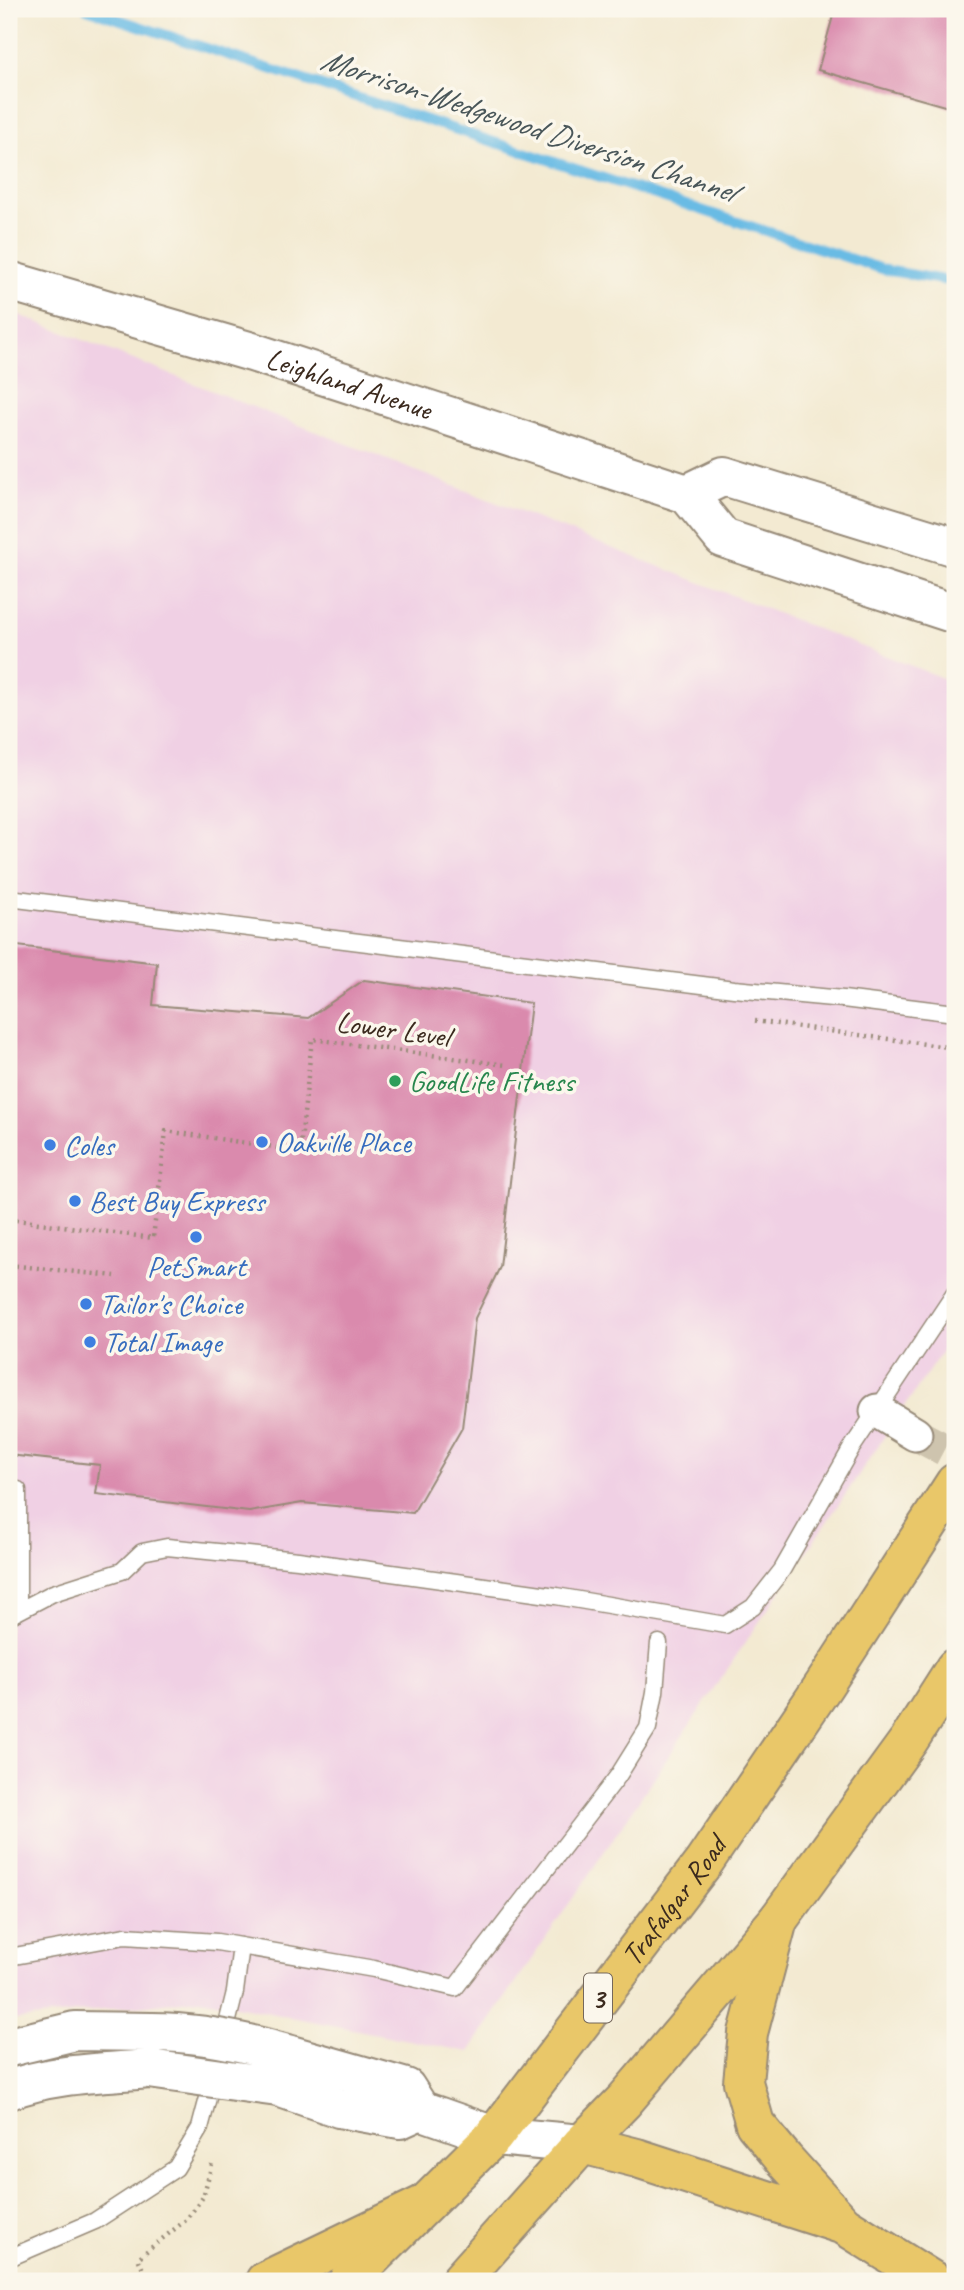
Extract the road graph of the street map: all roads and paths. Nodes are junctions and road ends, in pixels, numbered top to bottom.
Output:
1 (9, 281) edge
2 (687, 494) junction
3 (955, 547) edge
4 (955, 614) edge
5 (9, 898) edge
6 (955, 1013) edge
7 (506, 1065) dead end
8 (9, 1219) edge
9 (9, 1265) edge
10 (115, 1276) dead end
11 (955, 1293) edge
12 (877, 1411) junction
13 (915, 1434) tunnel mouth
14 (955, 1483) edge
15 (9, 1489) edge
16 (14, 1613) edge
17 (659, 1643) dead end
18 (955, 1668) edge
19 (778, 1920) junction
20 (241, 1946) junction
21 (9, 1957) edge
22 (9, 2048) edge
23 (283, 2071) junction
24 (9, 2090) edge
25 (494, 2136) junction
26 (582, 2144) junction
27 (425, 2204) junction
28 (186, 2220) dead end
29 (844, 2225) junction
30 (9, 2258) edge
31 (148, 2281) edge
32 (265, 2281) edge
33 (348, 2281) edge
34 (460, 2281) edge
35 (933, 2281) edge

1 - 2 street, Leighland Avenue
2 - 3 street
2 - 4 street
5 - 6 lane
7 - 8 path, Lower Level
9 - 10 path
11 - 12 lane
12 - 13 street
12 - 16 lane
14 - 25 main road, Trafalgar Road / 3
15 - 16 lane
17 - 20 lane
18 - 19 main road
19 - 26 main road
19 - 29 main road
20 - 21 lane
20 - 30 lane
22 - 23 street, bridge
23 - 24 street, bridge
23 - 25 street
25 - 26 street
25 - 27 main road, Trafalgar Road / 3
26 - 29 main road
26 - 34 main road
27 - 32 main road
27 - 33 main road, Trafalgar Road / 3
28 - 31 path
29 - 35 main road

